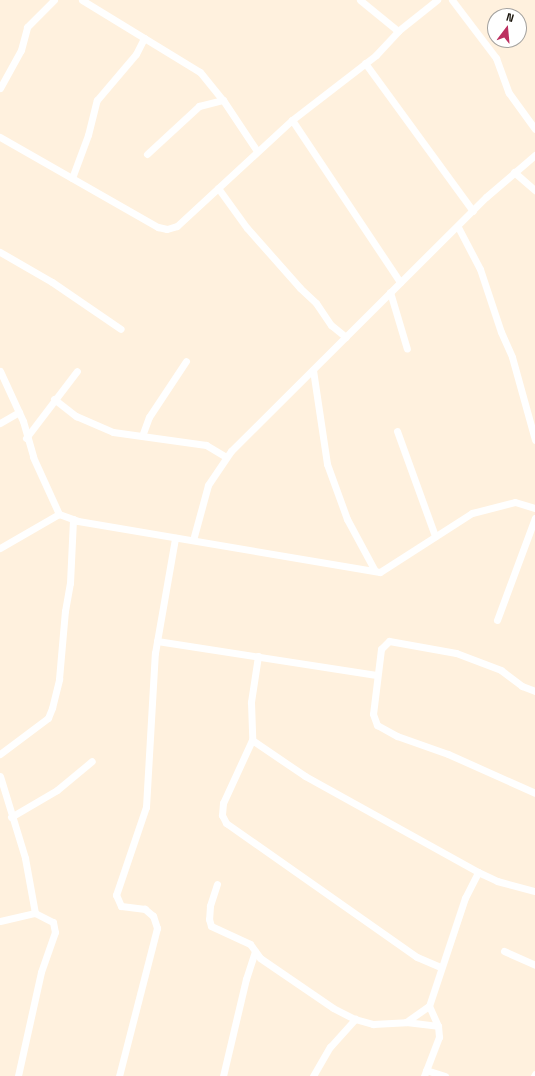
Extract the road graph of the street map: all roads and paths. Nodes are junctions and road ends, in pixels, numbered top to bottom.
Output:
1 (54, 0) edge
2 (82, 0) edge
3 (360, 0) edge
4 (437, 0) edge
5 (452, 0) edge
6 (398, 31) junction
7 (144, 38) junction
8 (365, 63) junction
9 (0, 88) edge
10 (223, 100) junction
11 (292, 120) junction
12 (535, 130) edge
13 (0, 137) edge
14 (257, 151) junction
15 (147, 154) dead end
16 (535, 155) edge
17 (514, 172) junction
18 (72, 178) junction
19 (218, 188) junction
20 (535, 190) edge
21 (473, 211) junction
22 (458, 227) junction
23 (0, 252) edge
24 (400, 282) junction
25 (390, 292) junction
26 (121, 329) dead end
27 (346, 337) junction
28 (407, 349) dead end
29 (186, 361) dead end
30 (313, 370) junction
31 (0, 371) edge
32 (77, 371) dead end
33 (54, 399) junction
34 (19, 412) junction
35 (0, 423) edge
36 (397, 431) dead end
37 (142, 436) junction
38 (26, 438) junction
39 (535, 440) edge
40 (226, 457) junction
41 (535, 508) edge
42 (59, 514) junction
43 (535, 518) edge
44 (73, 519) junction
45 (434, 536) junction
46 (175, 538) junction
47 (193, 540) junction
48 (0, 548) edge
49 (375, 571) junction
50 (497, 620) dead end
51 (157, 641) junction
52 (258, 656) junction
53 (376, 675) junction
54 (535, 691) edge
55 (252, 740) junction
56 (0, 754) edge
57 (92, 761) dead end
58 (0, 776) edge
59 (535, 793) edge
60 (11, 817) junction
61 (478, 872) junction
62 (217, 884) dead end
63 (535, 891) edge
64 (35, 913) junction
65 (0, 921) edge
66 (255, 951) junction
67 (504, 951) dead end
68 (441, 966) junction
69 (535, 966) edge
70 (429, 1006) junction
71 (355, 1019) junction
72 (406, 1022) junction
73 (438, 1026) junction
74 (425, 1073) edge
75 (18, 1076) edge
76 (119, 1076) edge
77 (223, 1076) edge
78 (312, 1076) edge
79 (445, 1076) edge

1 - 9 street
2 - 7 street
3 - 6 street
4 - 6 street
5 - 12 street
6 - 8 street
7 - 10 street
7 - 18 street
8 - 11 street
8 - 21 street
10 - 14 street
10 - 15 street
11 - 14 street
11 - 24 street
13 - 18 street
14 - 19 street
16 - 17 street
17 - 20 street
17 - 21 street
18 - 19 street
19 - 27 street
21 - 22 street
22 - 24 street
22 - 39 street
23 - 26 street
24 - 25 street
25 - 27 street
25 - 28 street
27 - 30 street
29 - 37 street
30 - 40 street
30 - 49 street
31 - 34 street
32 - 33 street
33 - 37 street
33 - 38 street
34 - 35 street
34 - 38 street
36 - 45 street
37 - 40 street
38 - 42 street
40 - 47 street
41 - 45 street
42 - 44 street
42 - 48 street
43 - 50 street
44 - 46 street
44 - 56 street
45 - 49 street
46 - 47 street
46 - 51 street
47 - 49 street
51 - 52 street
51 - 76 street
52 - 53 street
52 - 55 street
53 - 54 street
53 - 59 street
55 - 61 street
55 - 68 street
57 - 60 street
58 - 60 street
60 - 64 street
61 - 63 street
61 - 68 street
62 - 66 street
64 - 65 street
64 - 75 street
66 - 71 street
66 - 77 street
67 - 69 street
68 - 70 street
70 - 72 street
70 - 73 street
71 - 72 street
71 - 78 street
72 - 73 street
73 - 74 street
74 - 79 street

